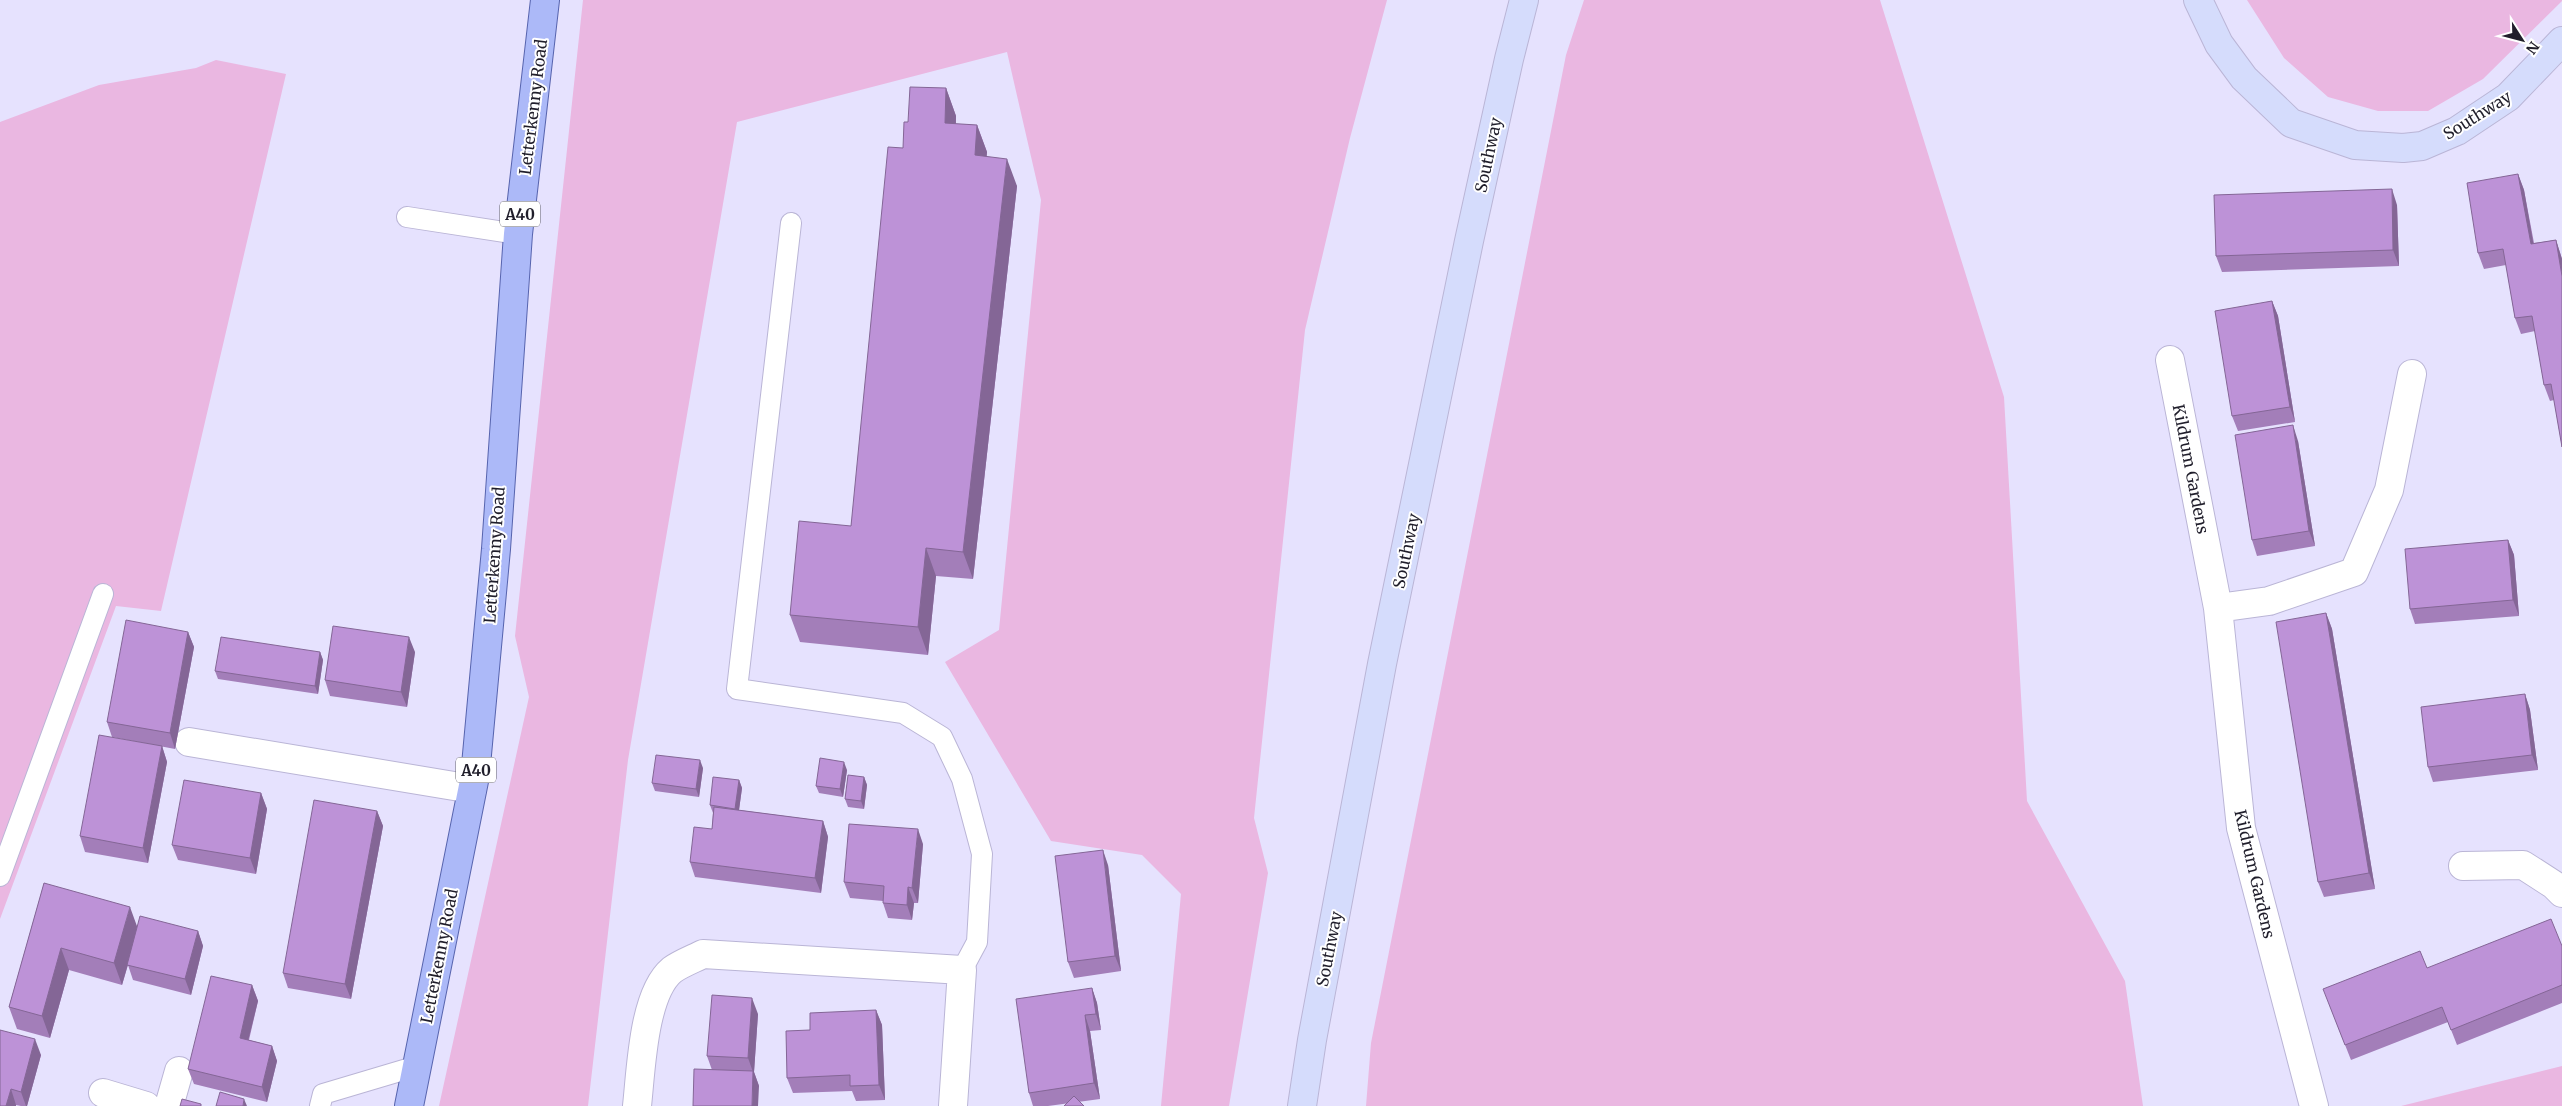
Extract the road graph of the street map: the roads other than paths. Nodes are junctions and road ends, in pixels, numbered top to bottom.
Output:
1 (545, 0) edge
2 (1524, 0) edge
3 (2198, 0) edge
4 (2562, 41) edge
5 (407, 217) dead end
6 (791, 223) dead end
7 (518, 234) junction
8 (2170, 360) dead end
9 (2412, 374) dead end
10 (103, 594) dead end
11 (2218, 608) junction
12 (189, 742) dead end
13 (472, 789) junction
14 (2463, 866) dead end
15 (0, 876) edge
16 (2562, 894) edge
17 (962, 970) junction
18 (417, 1066) junction
19 (179, 1071) dead end
20 (103, 1094) dead end
21 (146, 1106) edge
22 (169, 1106) edge
23 (320, 1106) edge
24 (409, 1106) edge
25 (637, 1106) edge
26 (953, 1106) edge
27 (1302, 1106) edge
28 (2314, 1106) edge

1 - 7 main road, Letterkenny Road / A40
2 - 27 street, Southway
3 - 4 street, Southway
5 - 7 lane
6 - 17 lane
7 - 13 main road, Letterkenny Road / A40
8 - 11 street, Kildrum Gardens
9 - 11 street
10 - 15 lane
11 - 28 street, Kildrum Gardens
12 - 13 street
13 - 18 main road, Letterkenny Road / A40
14 - 16 street
17 - 25 street
17 - 26 street
18 - 23 lane
18 - 24 main road, Letterkenny Road / A40
19 - 22 street
20 - 21 street

